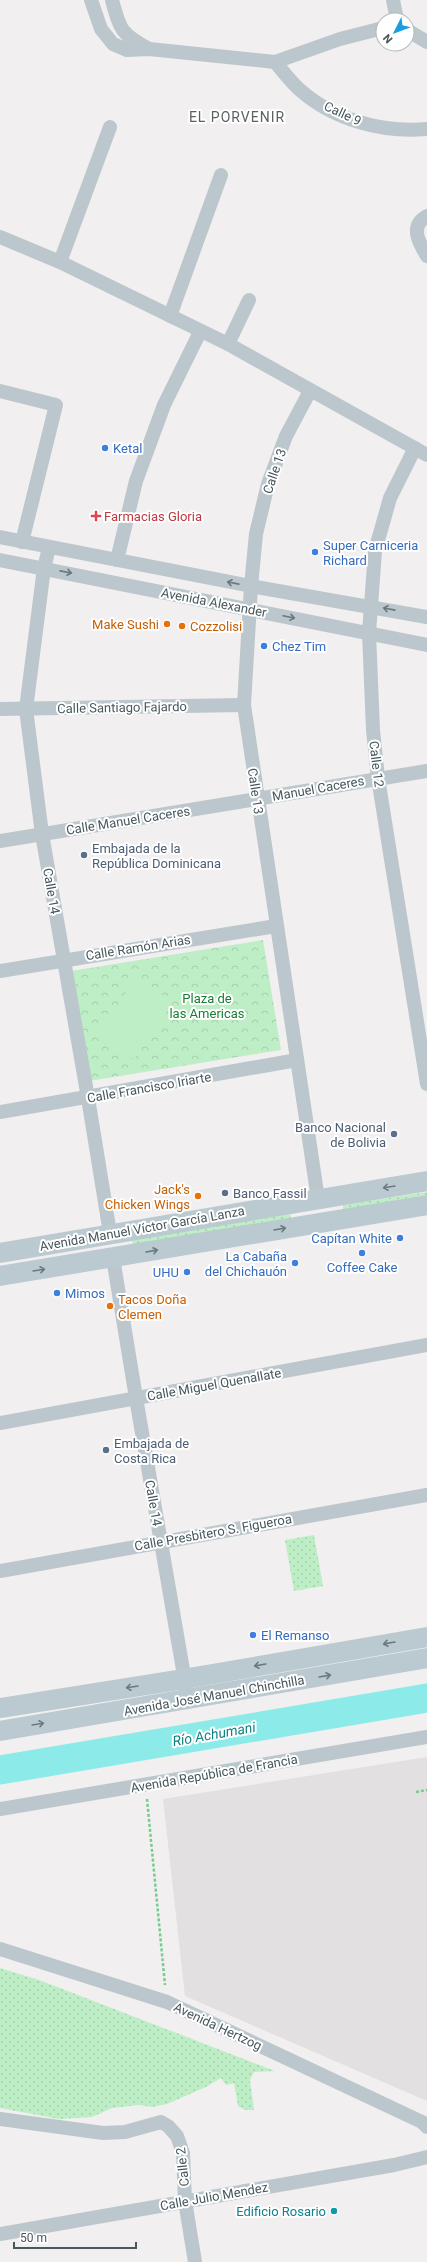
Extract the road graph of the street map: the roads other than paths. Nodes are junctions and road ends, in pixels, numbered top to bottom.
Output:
1 (91, 0) edge
2 (112, 0) edge
3 (393, 0) edge
4 (395, 12) edge
5 (375, 30) edge
6 (415, 35) edge
7 (427, 42) edge
8 (149, 49) junction
9 (275, 62) junction
10 (110, 127) dead end
11 (427, 130) edge
12 (221, 175) dead end
13 (427, 216) edge
14 (0, 237) edge
15 (427, 256) edge
16 (60, 262) junction
17 (250, 300) dead end
18 (170, 316) junction
19 (200, 332) junction
20 (228, 344) junction
21 (0, 390) edge
22 (310, 390) junction
23 (421, 452) edge
24 (0, 537) edge
25 (22, 542) junction
26 (49, 548) junction
27 (0, 560) edge
28 (117, 560) junction
29 (44, 568) junction
30 (250, 586) junction
31 (371, 606) junction
32 (250, 609) junction
33 (427, 617) edge
34 (369, 634) junction
35 (427, 645) edge
36 (244, 705) junction
37 (0, 709) edge
38 (26, 709) junction
39 (427, 771) edge
40 (378, 778) junction
41 (256, 799) junction
42 (42, 834) junction
43 (0, 840) edge
44 (276, 926) junction
45 (64, 959) junction
46 (0, 971) edge
47 (297, 1060) junction
48 (427, 1084) edge
49 (88, 1098) junction
50 (0, 1112) edge
51 (427, 1181) edge
52 (318, 1199) junction
53 (427, 1204) edge
54 (322, 1222) junction
55 (110, 1234) junction
56 (0, 1253) edge
57 (114, 1258) junction
58 (0, 1276) edge
59 (427, 1345) edge
60 (136, 1398) junction
61 (0, 1422) edge
62 (427, 1495) edge
63 (160, 1541) junction
64 (0, 1571) edge
65 (427, 1636) edge
66 (427, 1658) edge
67 (184, 1679) junction
68 (190, 1699) junction
69 (0, 1708) edge
70 (0, 1731) edge
71 (427, 1737) edge
72 (0, 1809) edge
73 (0, 1949) edge
74 (0, 2119) edge
75 (427, 2127) edge
76 (427, 2157) edge
77 (185, 2201) junction
78 (0, 2234) edge
79 (195, 2262) edge

1 - 8 street
2 - 8 street
3 - 4 street
5 - 9 street
6 - 7 street
8 - 9 street
9 - 11 street, Calle 9
10 - 16 street
12 - 18 street
13 - 15 street
14 - 16 street
16 - 18 street
17 - 20 street
18 - 19 street
19 - 20 street
19 - 28 street
20 - 22 street
21 - 25 street
22 - 23 street
22 - 30 street, Calle 13
23 - 31 street, Calle 12
24 - 25 street, Avenida Alexander
25 - 26 street, Avenida Alexander
26 - 28 street, Avenida Alexander
26 - 29 street, Calle 14
27 - 29 street, Avenida Alexander
30 -> 28 street, Avenida Alexander
29 -> 32 street, Avenida Alexander
29 - 38 street, Calle 14
30 - 31 street, Avenida Alexander
30 - 32 street, Calle 13
33 -> 31 street, Avenida Alexander
31 - 34 street, Calle 12
32 -> 34 street, Avenida Alexander
32 - 36 street, Calle 13
34 - 35 street, Avenida Alexander
34 - 40 street, Calle 12
36 - 38 street, Calle Santiago Fajardo
36 - 41 street, Calle 13
37 - 38 street, Calle Santiago Fajardo
38 - 42 street, Calle 14
39 - 40 street, Manuel Caceres
40 - 41 street, Manuel Caceres
40 - 48 street, Calle 12
41 - 42 street, Calle Manuel Caceres
41 - 44 street, Calle 13
42 - 43 street, Calle Manuel Caceres
42 - 45 street, Calle 14
44 - 45 street, Calle Ramón Arias
44 - 47 street, Calle 13
45 - 46 street, Calle Ramón Arias
45 - 49 street, Calle 14
47 - 49 street, Calle Francisco Iriarte
47 - 52 street, Calle 13
49 - 50 street, Calle Francisco Iriarte
49 - 55 street, Calle 14
51 -> 52 main road, Avenida Manuel Víctor García Lanza
52 - 54 main road
52 - 55 main road, Avenida Manuel Víctor García Lanza
53 - 54 main road, Avenida Manuel Víctor García Lanza
57 -> 54 main road, Avenida Manuel Víctor García Lanza
55 - 56 main road, Avenida Manuel Víctor García Lanza
55 - 57 main road
58 -> 57 main road, Avenida Manuel Víctor García Lanza
57 - 60 street, Calle 14
59 - 60 street, Calle Miguel Quenallate
60 - 61 street, Calle Miguel Quenallate
60 - 63 street, Calle 14
62 - 63 street, Calle Presbitero S. Figueroa
63 - 64 street, Calle Presbitero S. Figueroa
63 - 67 street, Calle 14
65 -> 67 main road, Avenida José Manuel Chinchilla
68 -> 66 main road, Avenida José Manuel Chinchilla
67 - 68 street, Calle 14
67 -> 69 main road, Avenida José Manuel Chinchilla
70 -> 68 main road, Avenida José Manuel Chinchilla
71 - 72 street, Avenida República de Francia
73 - 75 street, Avenida Hertzog
74 - 77 street, Calle 2
76 - 77 street, Calle Julio Mendez
77 - 78 street, Calle Julio Mendez
77 - 79 street, Calle 2

